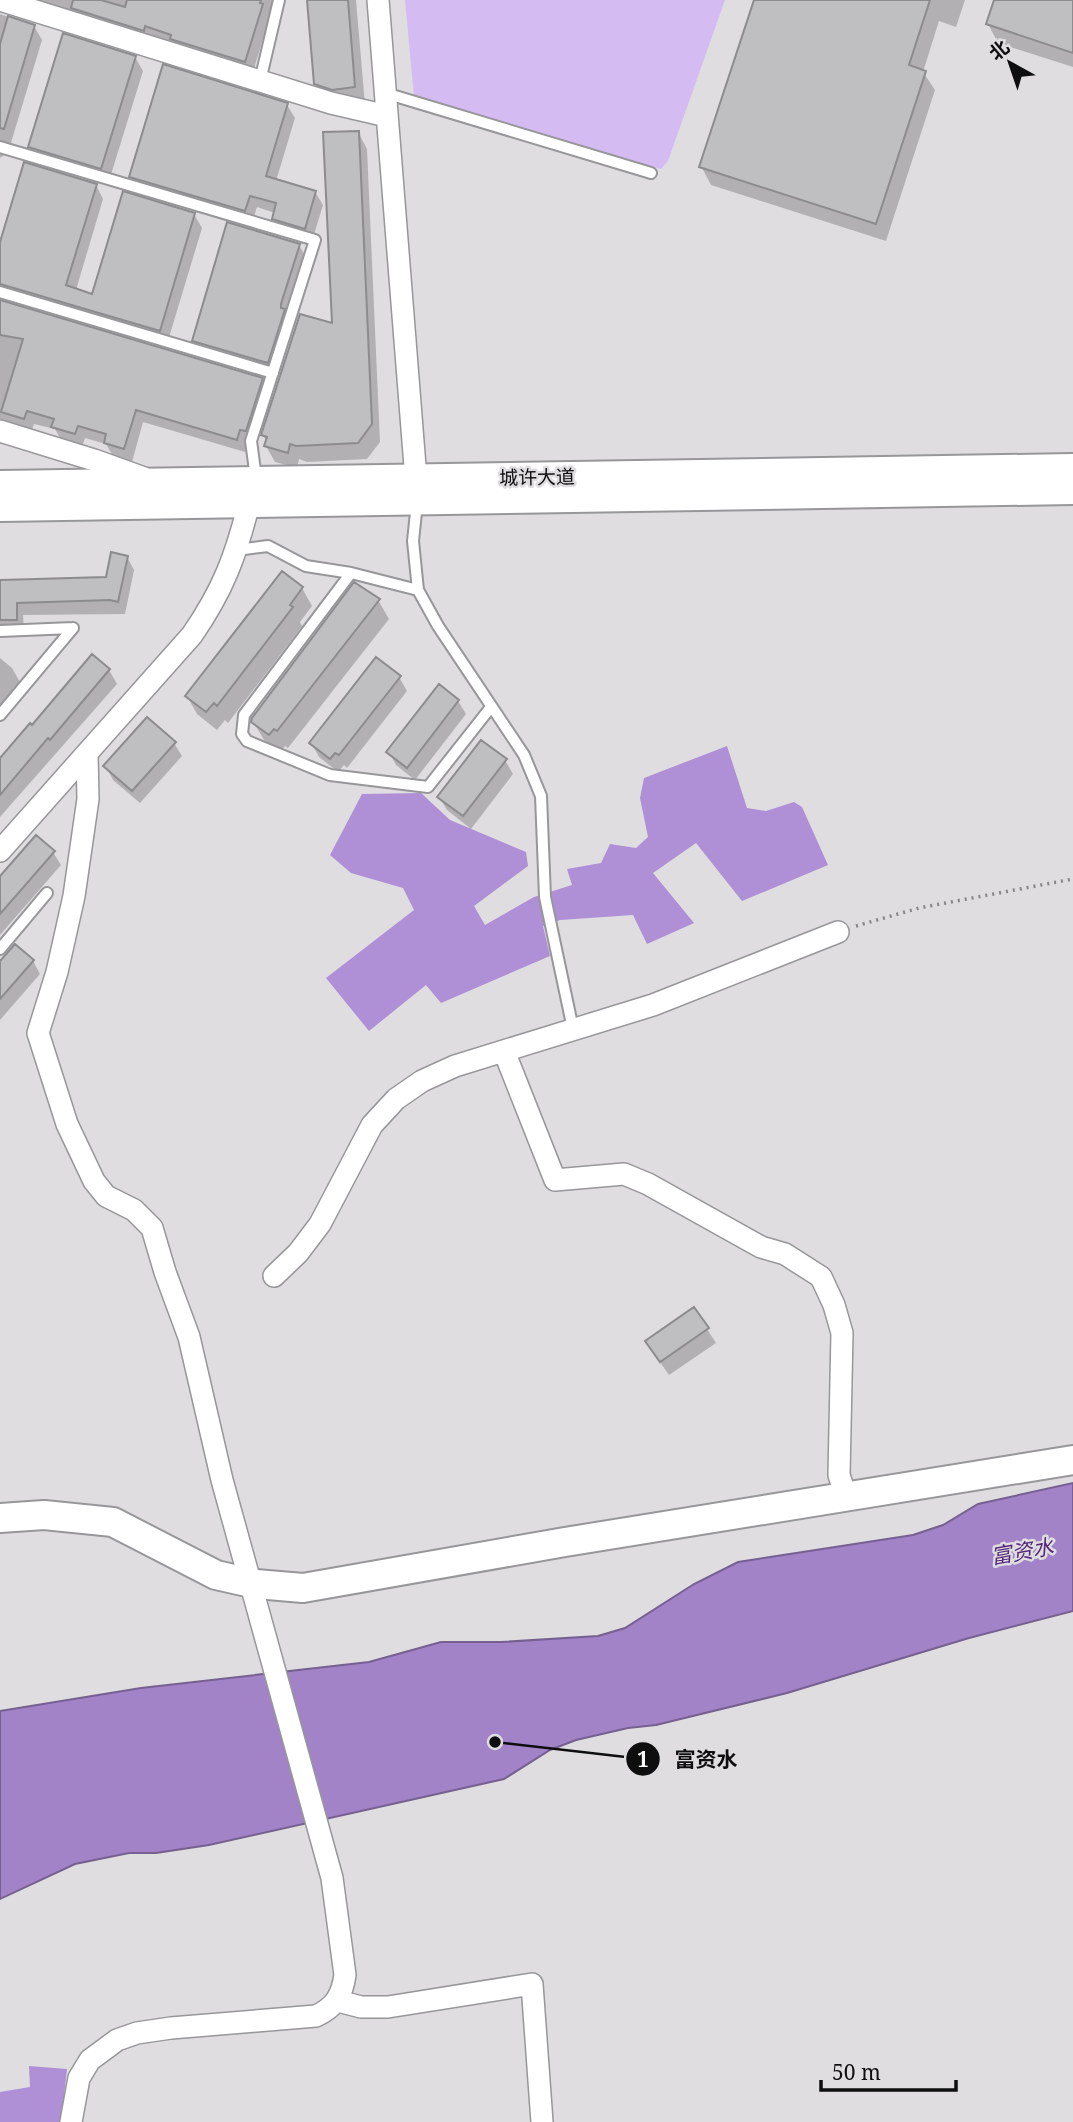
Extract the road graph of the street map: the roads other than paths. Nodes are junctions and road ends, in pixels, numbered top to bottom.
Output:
1 (0, 0) edge
2 (279, 0) edge
3 (378, 0) edge
4 (260, 81) junction
5 (385, 93) junction
6 (387, 116) junction
7 (0, 147) edge
8 (651, 173) dead end
9 (0, 292) edge
10 (273, 373) junction
11 (0, 431) edge
12 (1073, 468) edge
13 (156, 483) junction
14 (0, 485) edge
15 (417, 489) junction
16 (1073, 489) edge
17 (253, 492) junction
18 (0, 507) edge
19 (237, 550) junction
20 (351, 572) junction
21 (418, 590) junction
22 (0, 631) edge
23 (491, 707) junction
24 (0, 715) edge
25 (87, 753) junction
26 (0, 851) edge
27 (47, 893) dead end
28 (838, 932) road end
29 (0, 949) edge
30 (573, 1029) junction
31 (504, 1051) junction
32 (274, 1276) dead end
33 (1073, 1460) edge
34 (846, 1497) junction
35 (0, 1518) edge
36 (250, 1583) junction
37 (338, 2001) junction
38 (71, 2122) edge
39 (542, 2122) edge

1 - 4 street
2 - 4 lane
3 - 5 street
4 - 6 street
5 - 6 street
5 - 8 lane
6 - 15 street
7 - 10 lane
9 - 10 lane
10 - 17 lane
11 - 13 street
12 - 15 main road, 城许大道
13 - 14 main road, 城许大道
13 - 17 main road, 城许大道
15 - 16 main road, 城许大道
15 - 17 main road, 城许大道
15 - 21 lane
17 - 18 main road, 城许大道
17 - 19 street
19 - 20 lane
19 - 25 street
20 - 21 lane
20 - 23 lane
21 - 23 lane
22 - 24 lane
23 - 30 lane
25 - 26 street
25 - 36 street
27 - 29 lane
28 - 30 street
30 - 31 street
31 - 32 street
31 - 34 street
33 - 34 main road
34 - 36 main road
35 - 36 main road
36 - 37 street
37 - 38 street
37 - 39 street

